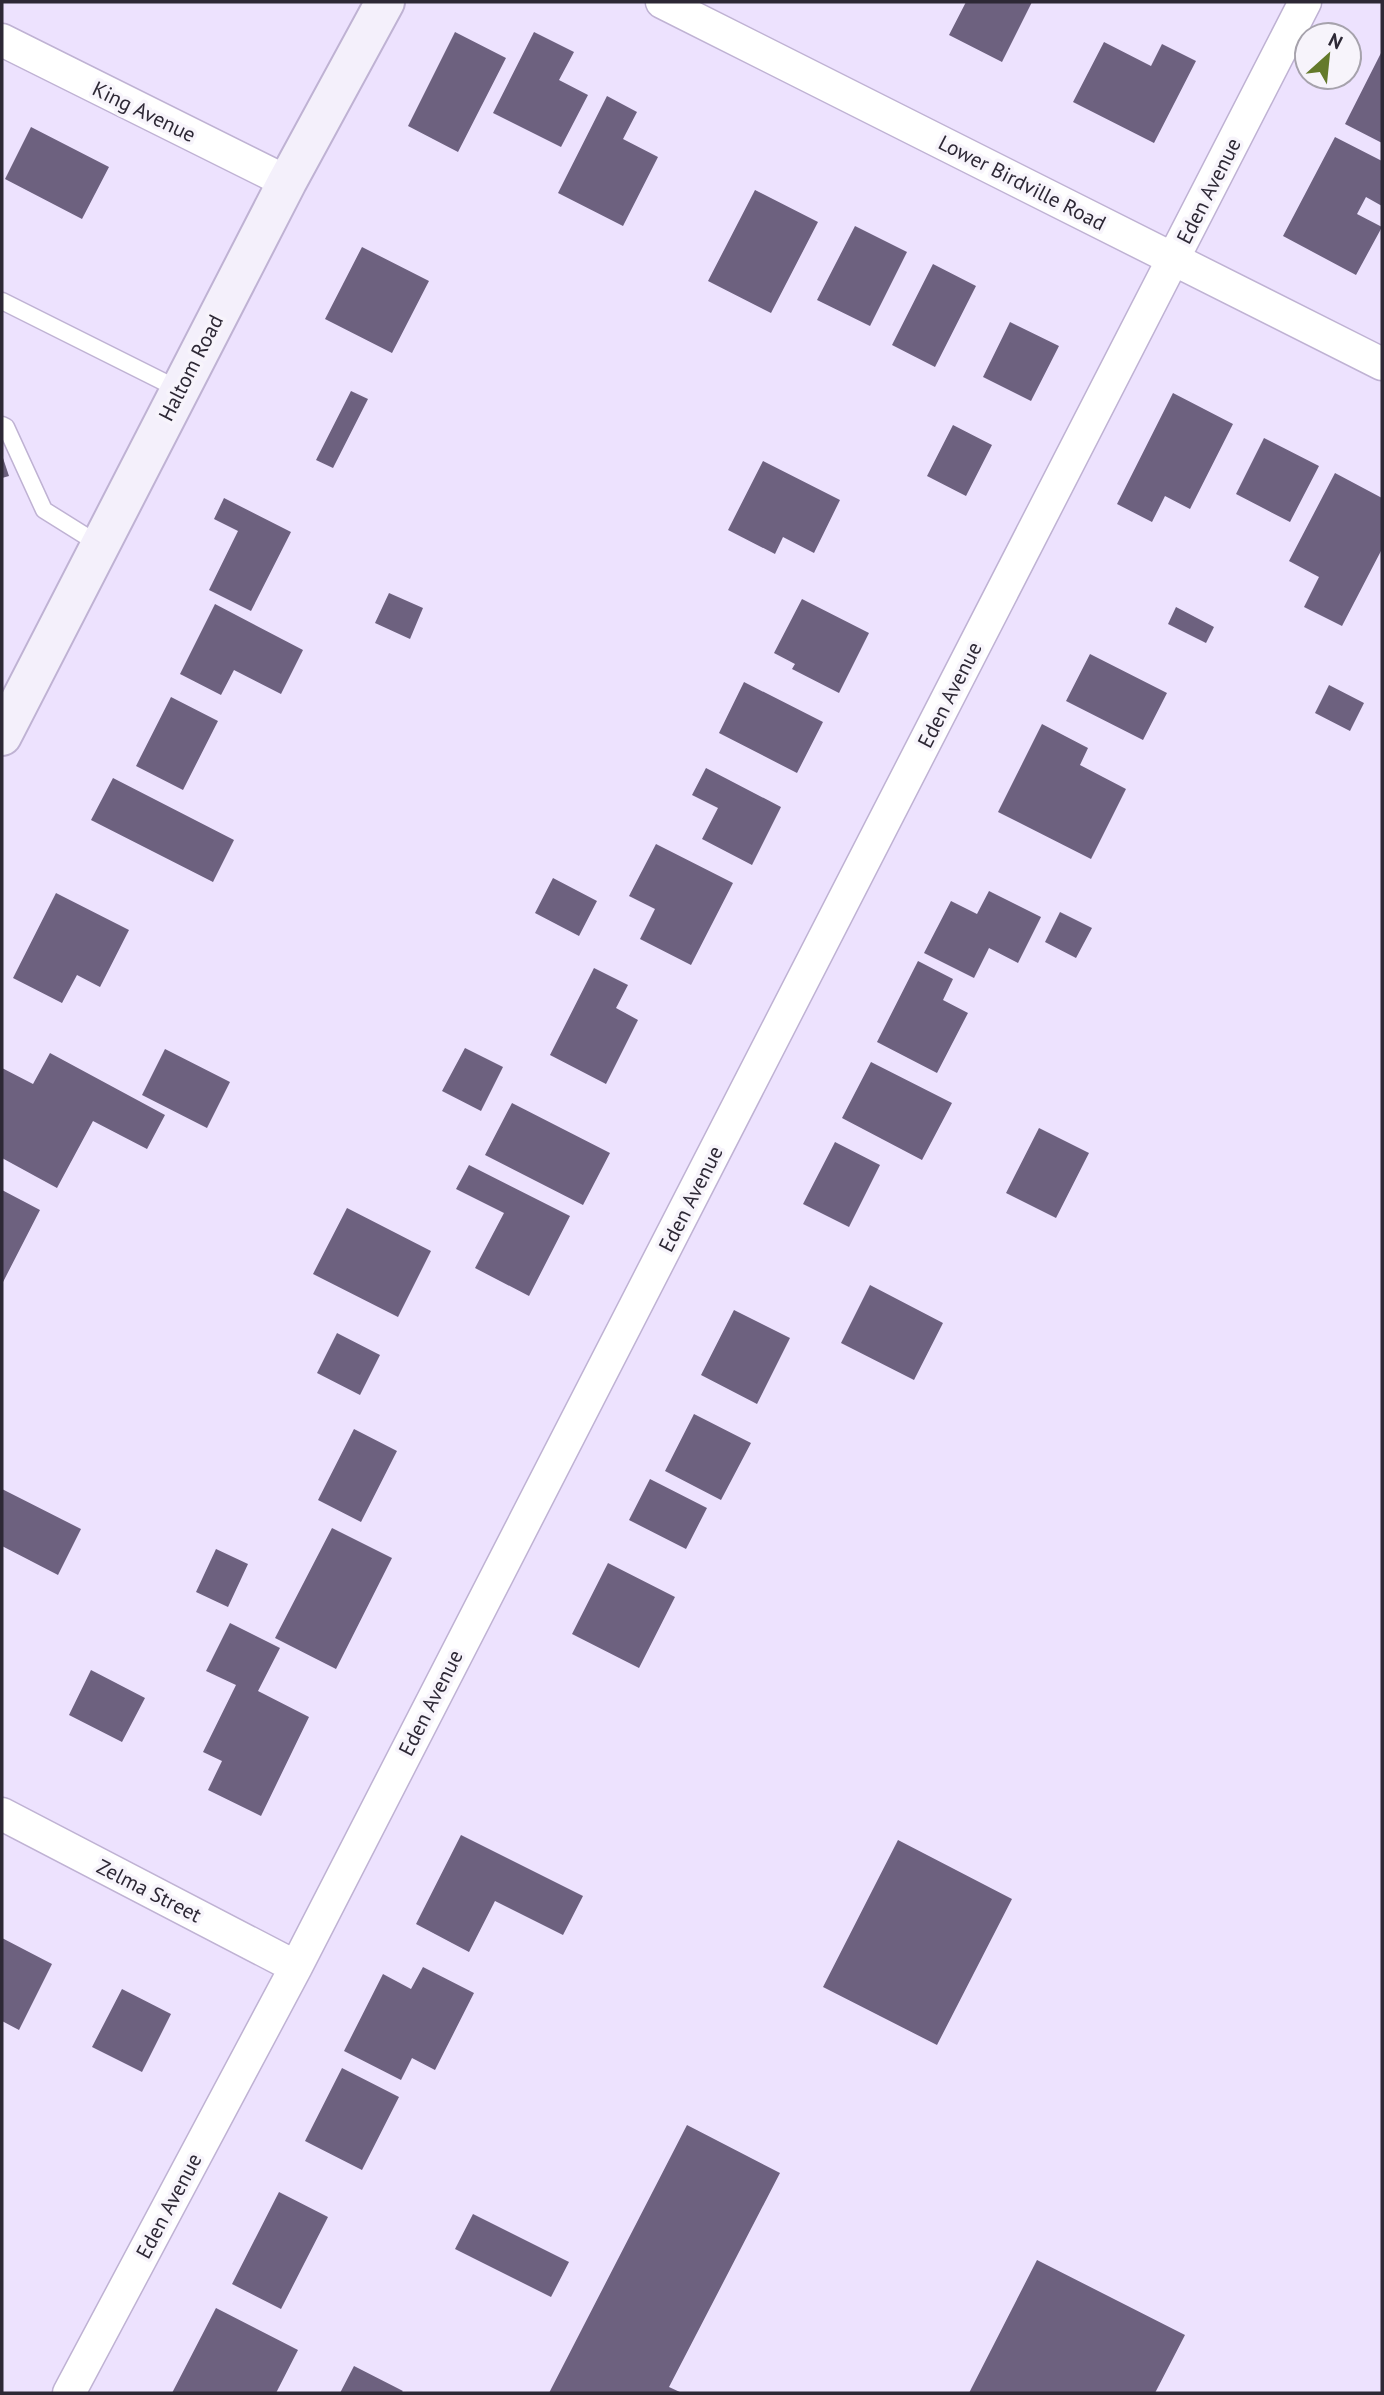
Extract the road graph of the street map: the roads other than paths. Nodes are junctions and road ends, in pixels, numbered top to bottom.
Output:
1 (384, 2) edge
2 (662, 2) edge
3 (1305, 2) edge
4 (2, 40) edge
5 (286, 182) junction
6 (1174, 260) junction
7 (2, 301) edge
8 (1382, 364) edge
9 (180, 390) junction
10 (2, 425) edge
11 (100, 545) junction
12 (2, 736) edge
13 (2, 1814) edge
14 (296, 1967) junction
15 (69, 2393) edge

1 - 5 main road, Haltom Road
2 - 6 street, Lower Birdville Road
3 - 6 street, Eden Avenue
4 - 5 street, King Avenue
5 - 9 main road, Haltom Road
6 - 8 street, Lower Birdville Road
6 - 14 street, Eden Avenue
7 - 9 lane
9 - 11 main road, Haltom Road
10 - 11 lane
11 - 12 main road, Haltom Road
13 - 14 street, Zelma Street
14 - 15 street, Eden Avenue

